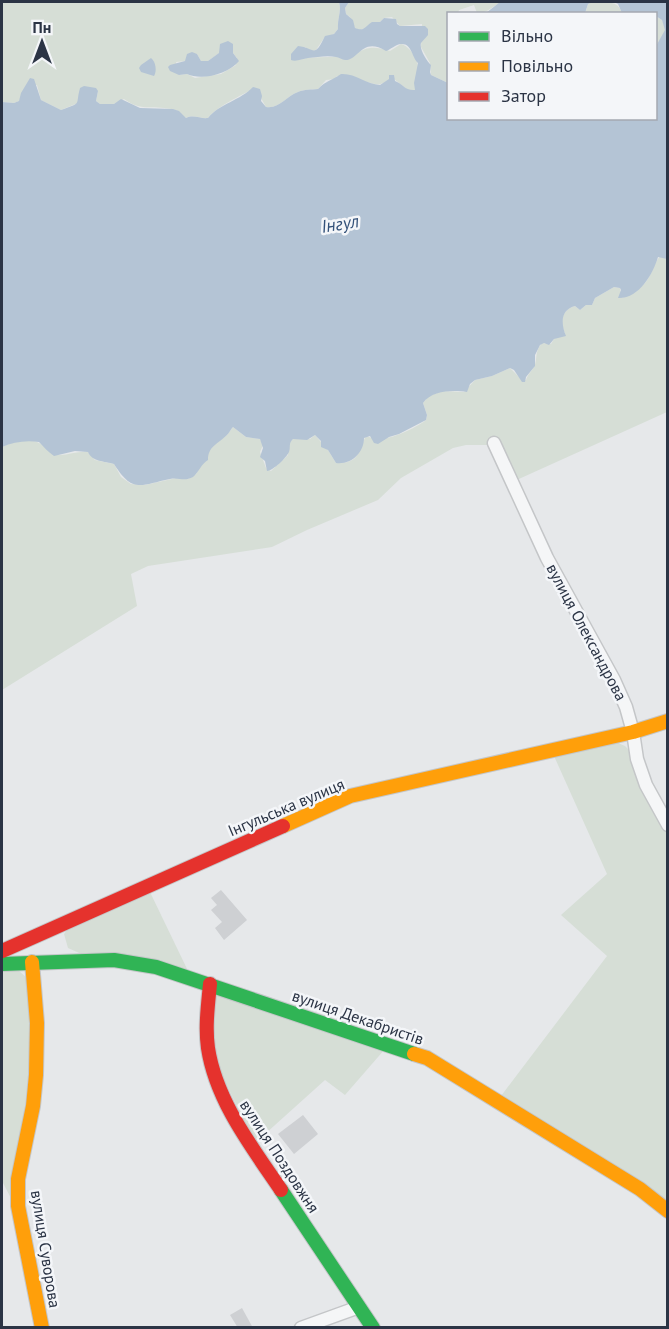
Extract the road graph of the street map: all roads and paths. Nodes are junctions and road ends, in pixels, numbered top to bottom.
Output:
1 (494, 443) dead end
2 (668, 721) edge
3 (633, 732) junction
4 (668, 825) edge
5 (2, 951) edge
6 (32, 962) junction
7 (2, 964) edge
8 (210, 984) junction
9 (668, 1211) edge
10 (359, 1307) junction
11 (42, 1328) edge
12 (301, 1328) edge
13 (373, 1328) edge

1 - 3 street, вулиця Олександрова
2 - 3 street, Інгульська вулиця
3 - 4 street, вулиця Олександрова
3 - 5 street, Інгульська вулиця
6 - 7 street, вулиця Декабристів
6 - 8 street, вулиця Декабристів
6 - 11 street, вулиця Суворова
8 - 9 street, вулиця Декабристів
8 - 10 street, вулиця Поздовжня
10 - 12 street
10 - 13 street, вулиця Поздовжня

